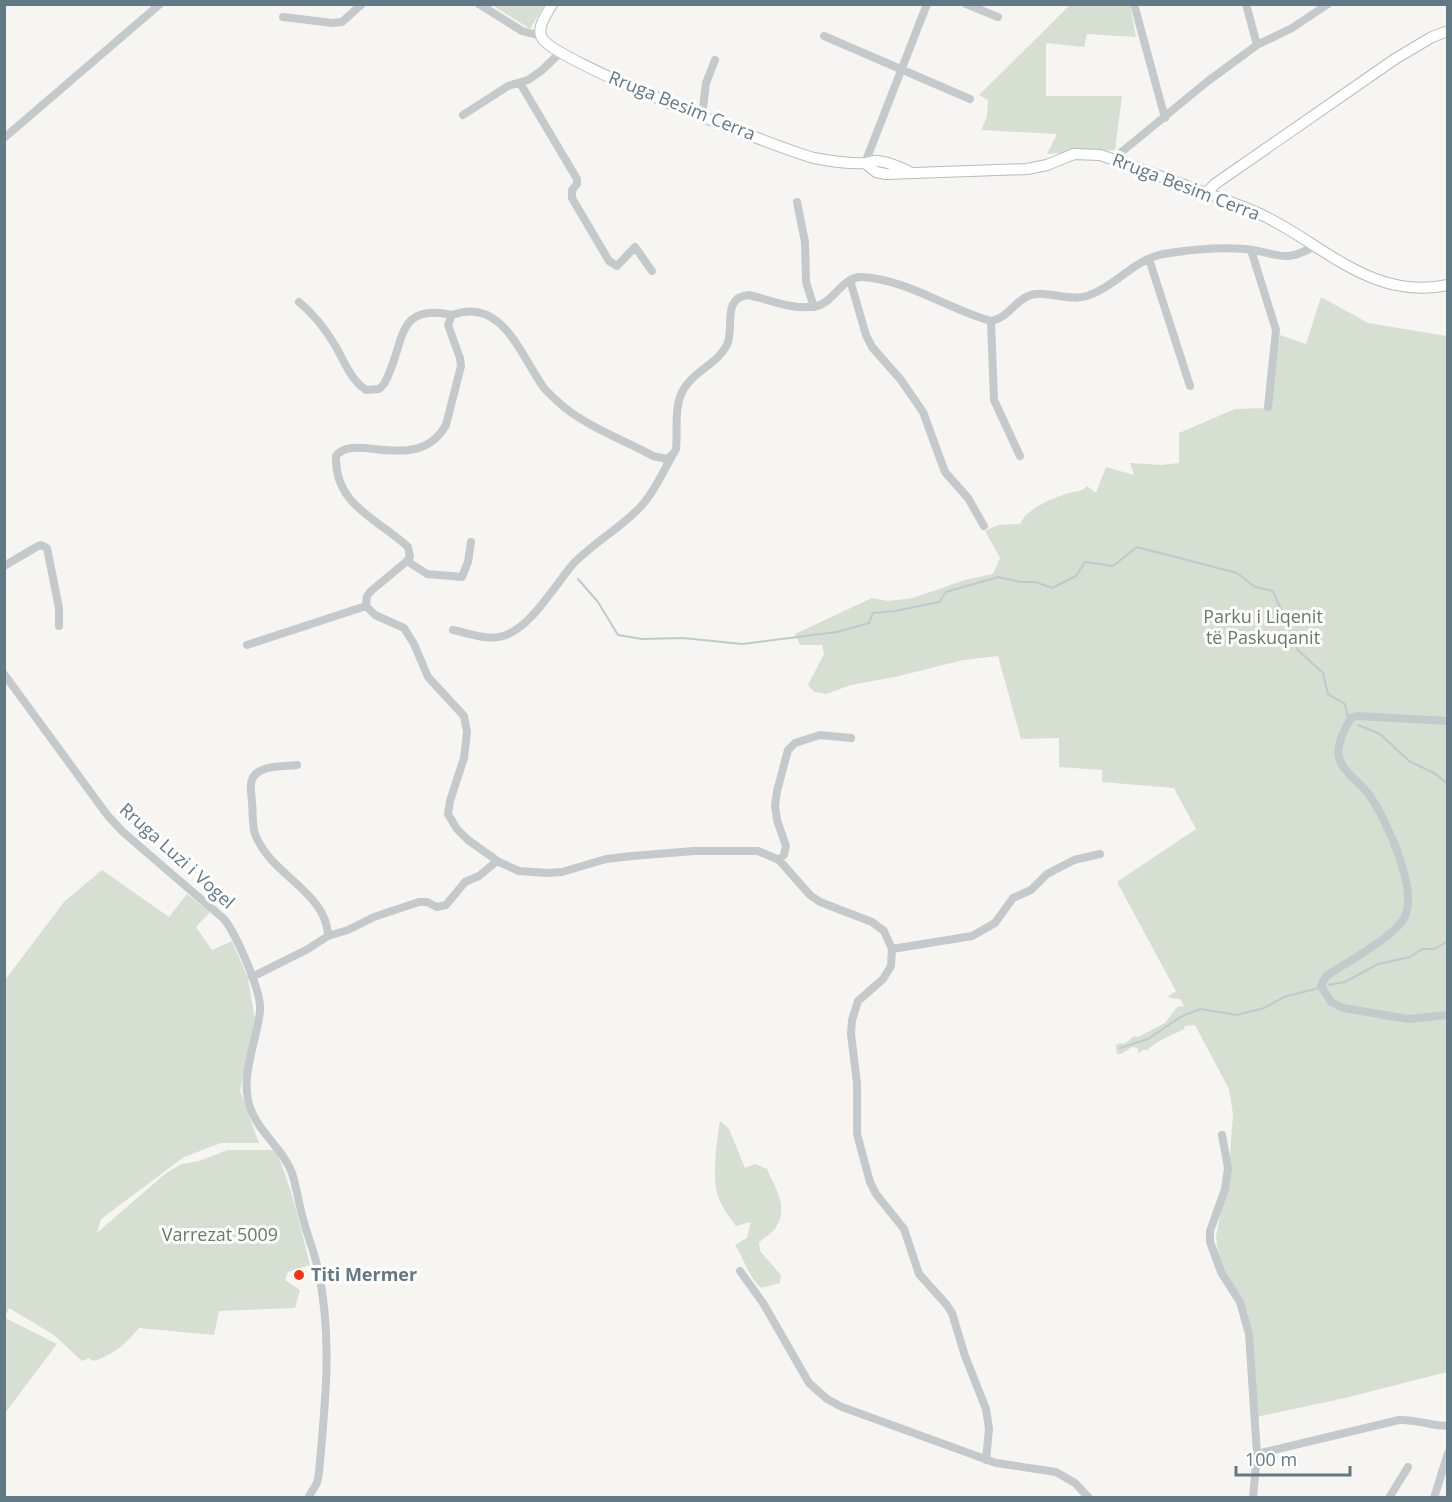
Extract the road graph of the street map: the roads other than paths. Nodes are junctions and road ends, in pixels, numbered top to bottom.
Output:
1 (160, 4) edge
2 (362, 4) edge
3 (479, 4) edge
4 (552, 4) edge
5 (927, 4) edge
6 (966, 4) edge
7 (1134, 4) edge
8 (1246, 4) edge
9 (1328, 4) edge
10 (283, 17) dead end
11 (998, 17) dead end
12 (1448, 31) edge
13 (541, 36) junction
14 (824, 36) dead end
15 (1257, 45) junction
16 (561, 52) junction
17 (715, 60) dead end
18 (902, 68) junction
19 (520, 83) junction
20 (970, 99) dead end
21 (463, 115) dead end
22 (702, 116) junction
23 (1165, 118) junction
24 (4, 138) edge
25 (1113, 159) junction
26 (865, 163) junction
27 (1206, 193) junction
28 (797, 202) dead end
29 (1314, 246) junction
30 (1251, 250) junction
31 (1149, 259) junction
32 (652, 271) dead end
33 (850, 280) junction
34 (1448, 285) edge
35 (299, 302) dead end
36 (814, 307) junction
37 (452, 315) junction
38 (991, 321) junction
39 (1190, 386) dead end
40 (1268, 407) dead end
41 (672, 456) junction
42 (1020, 456) dead end
43 (984, 526) dead end
44 (471, 542) dead end
45 (407, 561) junction
46 (4, 566) edge
47 (366, 606) junction
48 (58, 626) dead end
49 (453, 630) dead end
50 (247, 645) dead end
51 (4, 674) edge
52 (1448, 721) edge
53 (851, 738) dead end
54 (297, 765) dead end
55 (1100, 854) dead end
56 (779, 860) junction
57 (497, 861) junction
58 (328, 936) junction
59 (892, 949) junction
60 (252, 977) junction
61 (1448, 1015) edge
62 (1222, 1135) dead end
63 (740, 1270) dead end
64 (1448, 1426) edge
65 (1448, 1453) edge
66 (1257, 1454) junction
67 (986, 1460) junction
68 (1407, 1467) dead end
69 (308, 1497) edge
70 (1089, 1497) edge
71 (1253, 1497) edge
72 (1389, 1497) edge
73 (1434, 1497) edge

1 - 24 street
2 - 10 street
3 - 13 street
4 - 13 street
5 - 18 street
6 - 11 street
7 - 23 street
8 - 15 street
9 - 15 street
12 - 27 street
13 - 16 street, Rruga Besim Cerra
14 - 18 street
15 - 23 street
16 - 19 street
16 - 22 street, Rruga Besim Cerra
17 - 22 street
18 - 20 street
18 - 26 street
19 - 21 street
19 - 32 street
22 - 26 street, Rruga Besim Cerra
23 - 25 street
25 - 26 street, Rruga Besim Cerra
25 - 27 street, Rruga Besim Cerra
27 - 29 street, Rruga Besim Cerra
28 - 36 street
29 - 30 street
29 - 34 street, Rruga Besim Cerra
30 - 31 street
30 - 40 street
31 - 38 street
31 - 39 street
33 - 36 street
33 - 38 street
33 - 43 street
35 - 37 street
36 - 41 street
37 - 41 street
37 - 45 street
38 - 42 street
41 - 49 street
44 - 45 street
45 - 47 street
46 - 48 street
47 - 50 street
47 - 57 street
51 - 60 street, Rruga Luzi i Vogel
52 - 61 street
53 - 56 street
54 - 58 street
55 - 59 street
56 - 57 street
56 - 59 street
57 - 58 street
58 - 60 street
59 - 67 street
60 - 69 street, Rruga Luzi i Vogel
62 - 66 street
63 - 67 street
64 - 66 street
65 - 73 street
66 - 71 street
67 - 70 street
68 - 72 street

